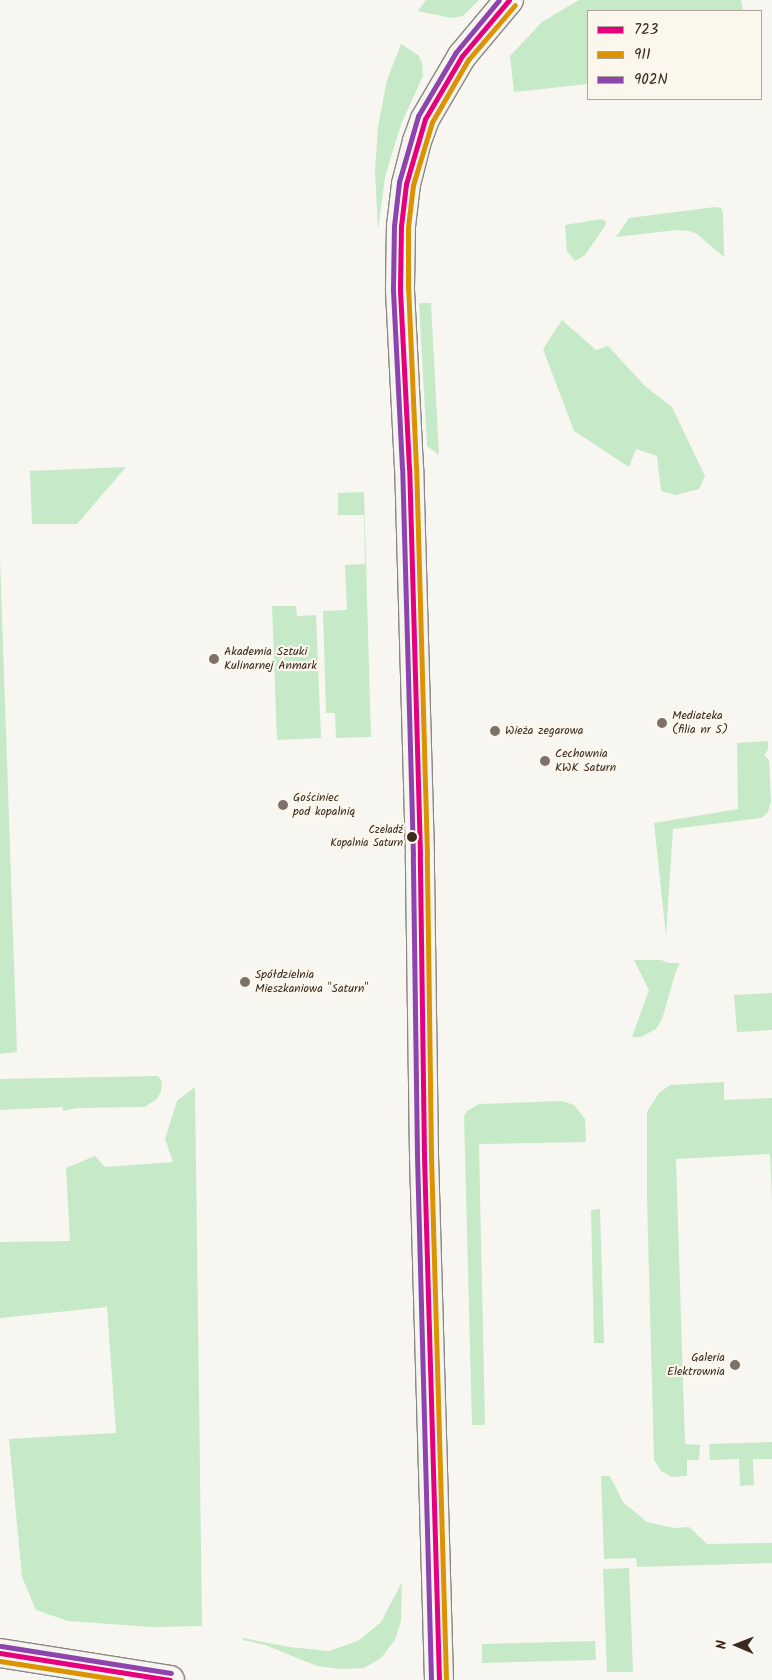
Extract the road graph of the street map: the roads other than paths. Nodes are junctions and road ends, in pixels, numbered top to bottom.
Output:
1 (509, 0) edge
2 (0, 1653) edge
3 (170, 1680) edge
4 (439, 1680) edge

1 - 4 street
2 - 3 street

